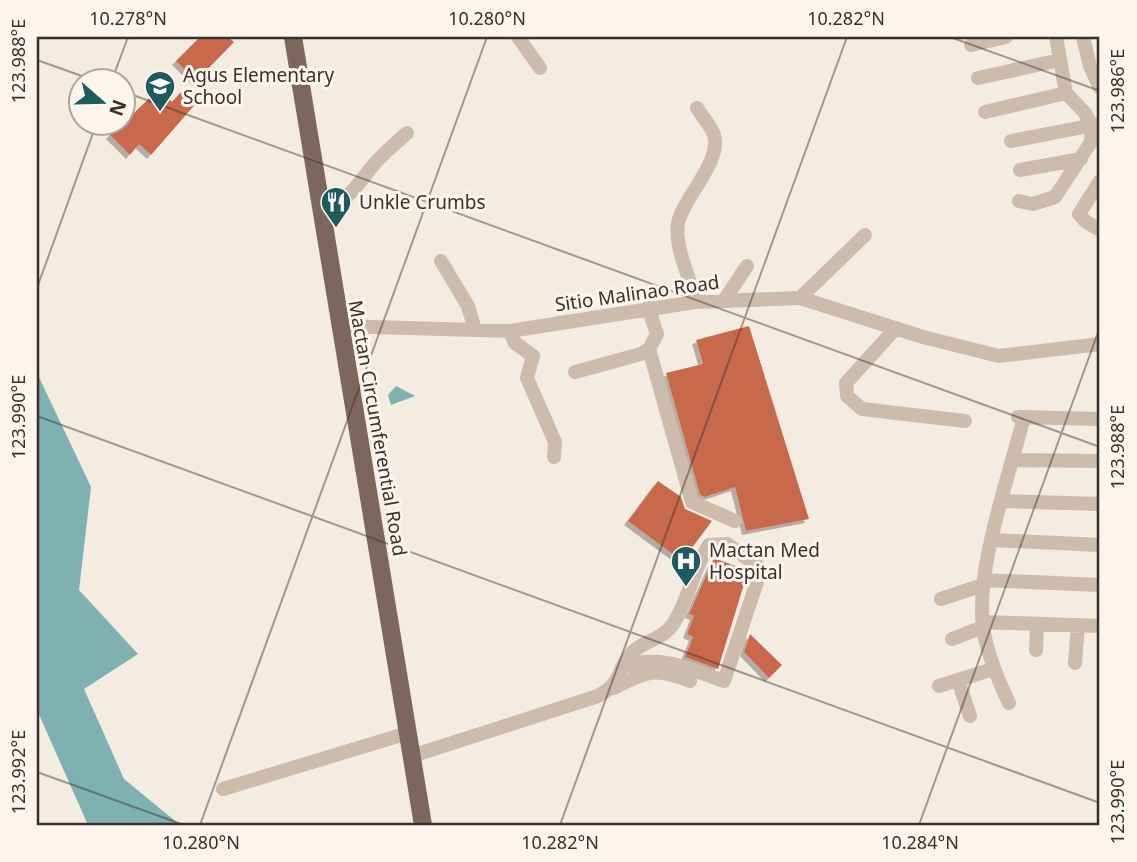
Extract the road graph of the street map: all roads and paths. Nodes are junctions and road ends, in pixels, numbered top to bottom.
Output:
1 (293, 37) edge
2 (518, 37) edge
3 (1006, 37) edge
4 (1056, 37) edge
5 (1083, 37) edge
6 (971, 45) dead end
7 (1060, 60) junction
8 (540, 68) dead end
9 (978, 78) dead end
10 (1100, 88) edge
11 (1066, 93) junction
12 (697, 108) dead end
13 (985, 112) dead end
14 (1096, 125) edge
15 (407, 133) dead end
16 (1011, 141) dead end
17 (1081, 159) junction
18 (1020, 170) dead end
19 (1100, 181) edge
20 (1019, 201) dead end
21 (320, 207) junction
22 (1100, 230) edge
23 (865, 235) dead end
24 (441, 261) dead end
25 (747, 267) dead end
26 (800, 298) junction
27 (725, 299) junction
28 (695, 302) junction
29 (648, 307) junction
30 (339, 326) junction
31 (896, 328) junction
32 (475, 330) junction
33 (510, 331) junction
34 (1100, 344) edge
35 (649, 349) junction
36 (575, 372) dead end
37 (1100, 419) edge
38 (965, 421) dead end
39 (554, 457) dead end
40 (1014, 460) junction
41 (1100, 461) edge
42 (1003, 501) junction
43 (1100, 504) edge
44 (735, 521) dead end
45 (993, 540) junction
46 (1100, 545) edge
47 (983, 582) junction
48 (1100, 585) edge
49 (941, 599) dead end
50 (1037, 624) junction
51 (983, 625) junction
52 (1077, 625) junction
53 (1100, 626) edge
54 (952, 639) dead end
55 (1036, 650) dead end
56 (1075, 663) dead end
57 (622, 667) junction
58 (993, 669) junction
59 (958, 680) junction
60 (690, 681) dead end
61 (939, 686) dead end
62 (614, 688) junction
63 (1009, 703) dead end
64 (970, 716) dead end
65 (408, 733) junction
66 (412, 756) junction
67 (223, 789) dead end
68 (424, 825) edge

1 - 21 main road, Mactan Circumferential Road
2 - 8 street
3 - 6 street
4 - 7 street
5 - 10 street
7 - 9 street
7 - 11 street
11 - 13 street
11 - 14 street
12 - 28 street
14 - 16 street
14 - 17 street
15 - 21 street
17 - 18 street
17 - 20 street
19 - 22 street
21 - 30 main road, Mactan Circumferential Road
23 - 26 street
24 - 32 street
25 - 27 street
26 - 27 street, Sitio Malinao Road
26 - 31 street, Sitio Malinao Road
27 - 28 street, Sitio Malinao Road
28 - 29 street, Sitio Malinao Road
29 - 33 street, Sitio Malinao Road
29 - 35 street
30 - 32 street, Sitio Malinao Road
30 - 65 main road, Mactan Circumferential Road
31 - 34 street, Sitio Malinao Road
31 - 38 street
32 - 33 street, Sitio Malinao Road
33 - 39 street
35 - 36 street
35 - 44 street
37 - 40 street
40 - 41 street
40 - 42 street
42 - 43 street
42 - 45 street
45 - 46 street
45 - 47 street
47 - 48 street
47 - 49 street
47 - 51 street
50 - 51 street
50 - 52 street
50 - 55 street
51 - 54 street
51 - 58 street
52 - 53 street
52 - 56 street
57 - 57 street
57 - 62 street
58 - 59 street
58 - 63 street
59 - 61 street
59 - 64 street
60 - 62 street
62 - 66 street
65 - 66 main road, Mactan Circumferential Road
65 - 67 street
66 - 68 main road, Mactan Circumferential Road

